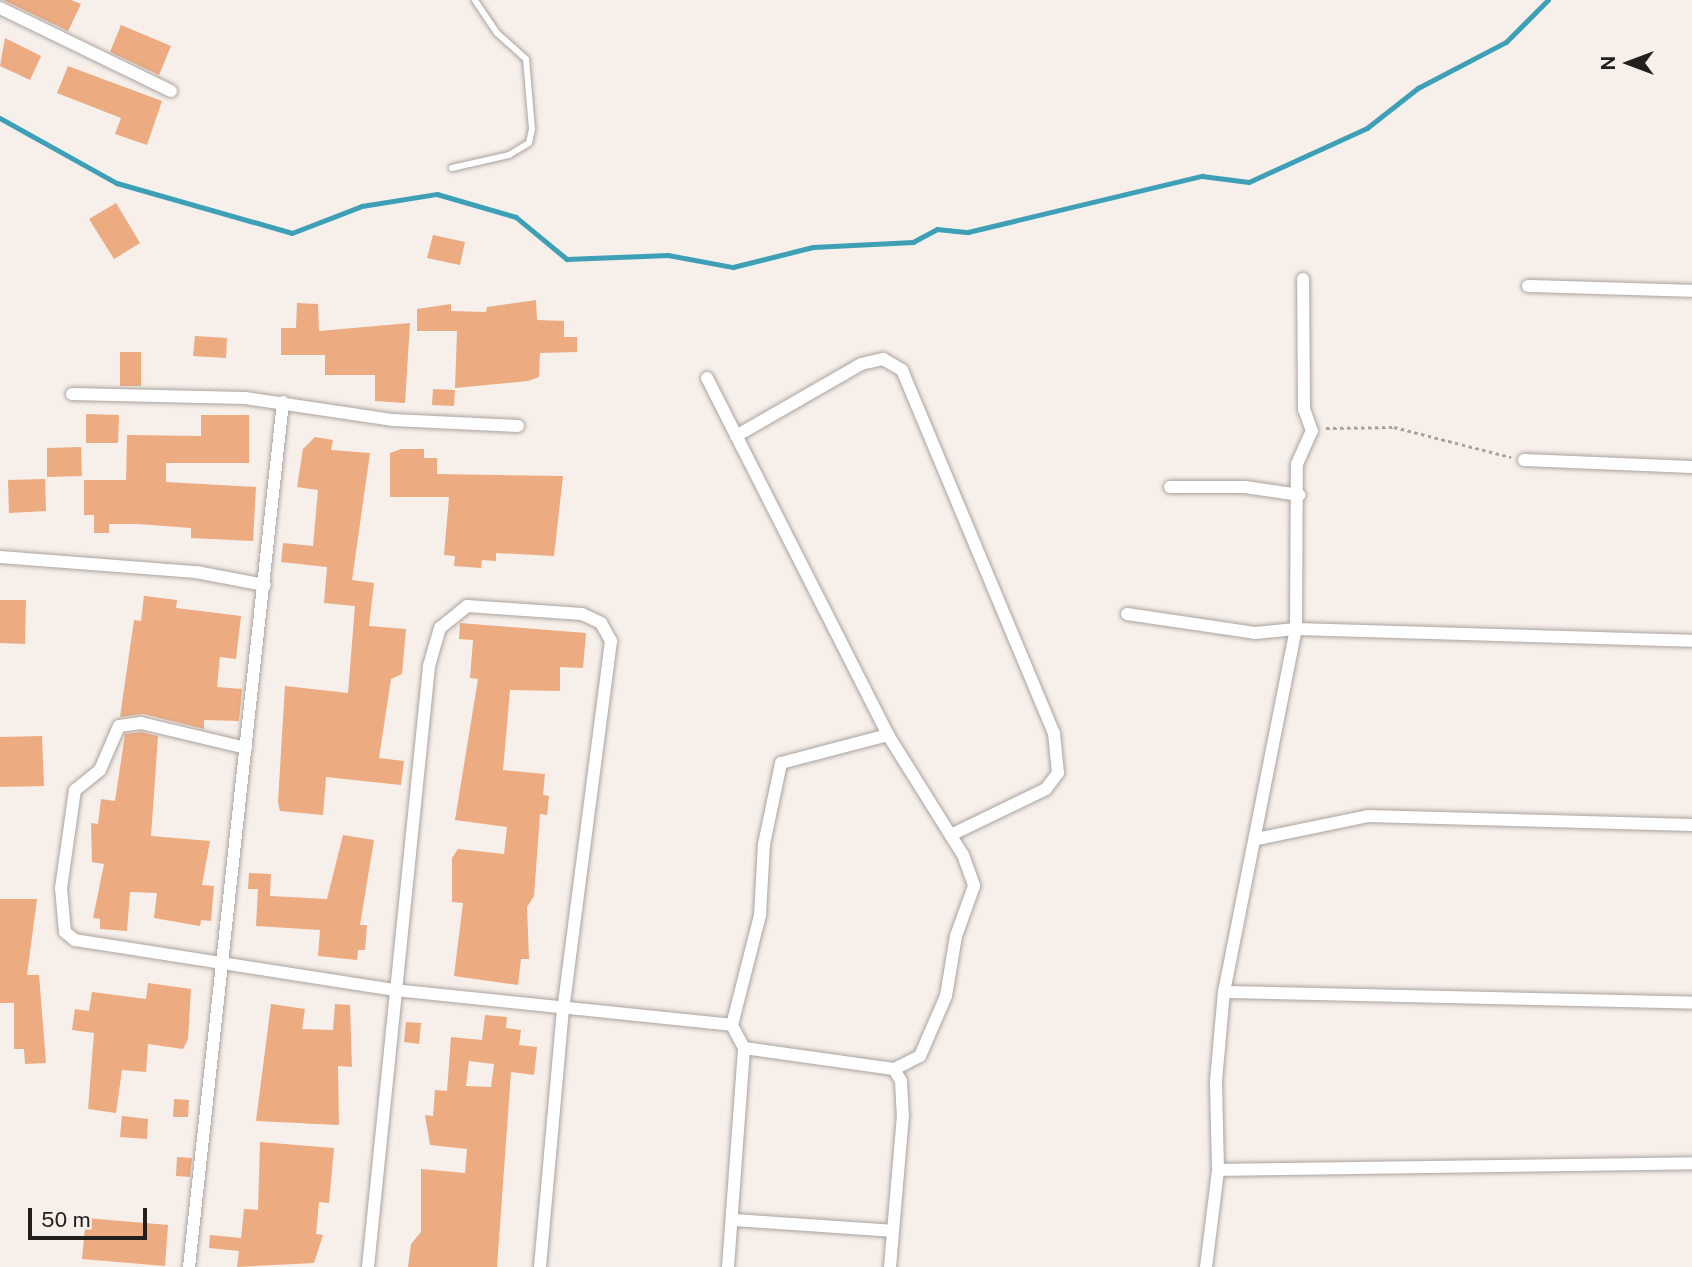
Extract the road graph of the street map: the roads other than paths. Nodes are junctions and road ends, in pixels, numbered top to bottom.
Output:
1 (475, 0) edge
2 (0, 8) edge
3 (171, 91) dead end
4 (452, 168) dead end
5 (1303, 279) dead end
6 (1528, 286) dead end
7 (1692, 291) edge
8 (707, 378) dead end
9 (72, 394) dead end
10 (282, 402) junction
11 (518, 426) dead end
12 (736, 436) junction
13 (1524, 460) road end
14 (1692, 467) edge
15 (1170, 487) dead end
16 (1299, 495) junction
17 (0, 557) edge
18 (265, 585) junction
19 (1127, 614) dead end
20 (1296, 629) junction
21 (1692, 641) edge
22 (888, 735) junction
23 (246, 748) junction
24 (1692, 825) edge
25 (951, 835) junction
26 (1257, 839) junction
27 (219, 962) junction
28 (394, 990) junction
29 (1224, 992) junction
30 (1692, 1003) edge
31 (563, 1009) junction
32 (732, 1025) junction
33 (744, 1048) junction
34 (894, 1069) junction
35 (1692, 1163) edge
36 (1218, 1170) junction
37 (733, 1220) junction
38 (893, 1231) junction
39 (189, 1267) edge
40 (368, 1267) edge
41 (541, 1267) edge
42 (728, 1267) edge
43 (890, 1267) edge
44 (1206, 1267) edge

1 - 4 lane
2 - 3 street
5 - 16 street
6 - 7 street
8 - 12 street
9 - 10 street
10 - 11 street
10 - 18 street
12 - 22 street
12 - 25 street
13 - 14 street
15 - 16 street
16 - 20 street
17 - 18 street
18 - 23 street
19 - 20 street
20 - 21 street
20 - 26 street
22 - 25 street
22 - 32 street
23 - 27 street
23 - 27 street
24 - 26 street
25 - 34 street
26 - 29 street
27 - 28 street
27 - 39 street
28 - 31 street
28 - 31 street
28 - 40 street
29 - 30 street
29 - 36 street
31 - 32 street
31 - 41 street
32 - 33 street
33 - 34 street
33 - 37 street
34 - 38 street
35 - 36 street
36 - 44 street
37 - 38 street
37 - 42 street
38 - 43 street

